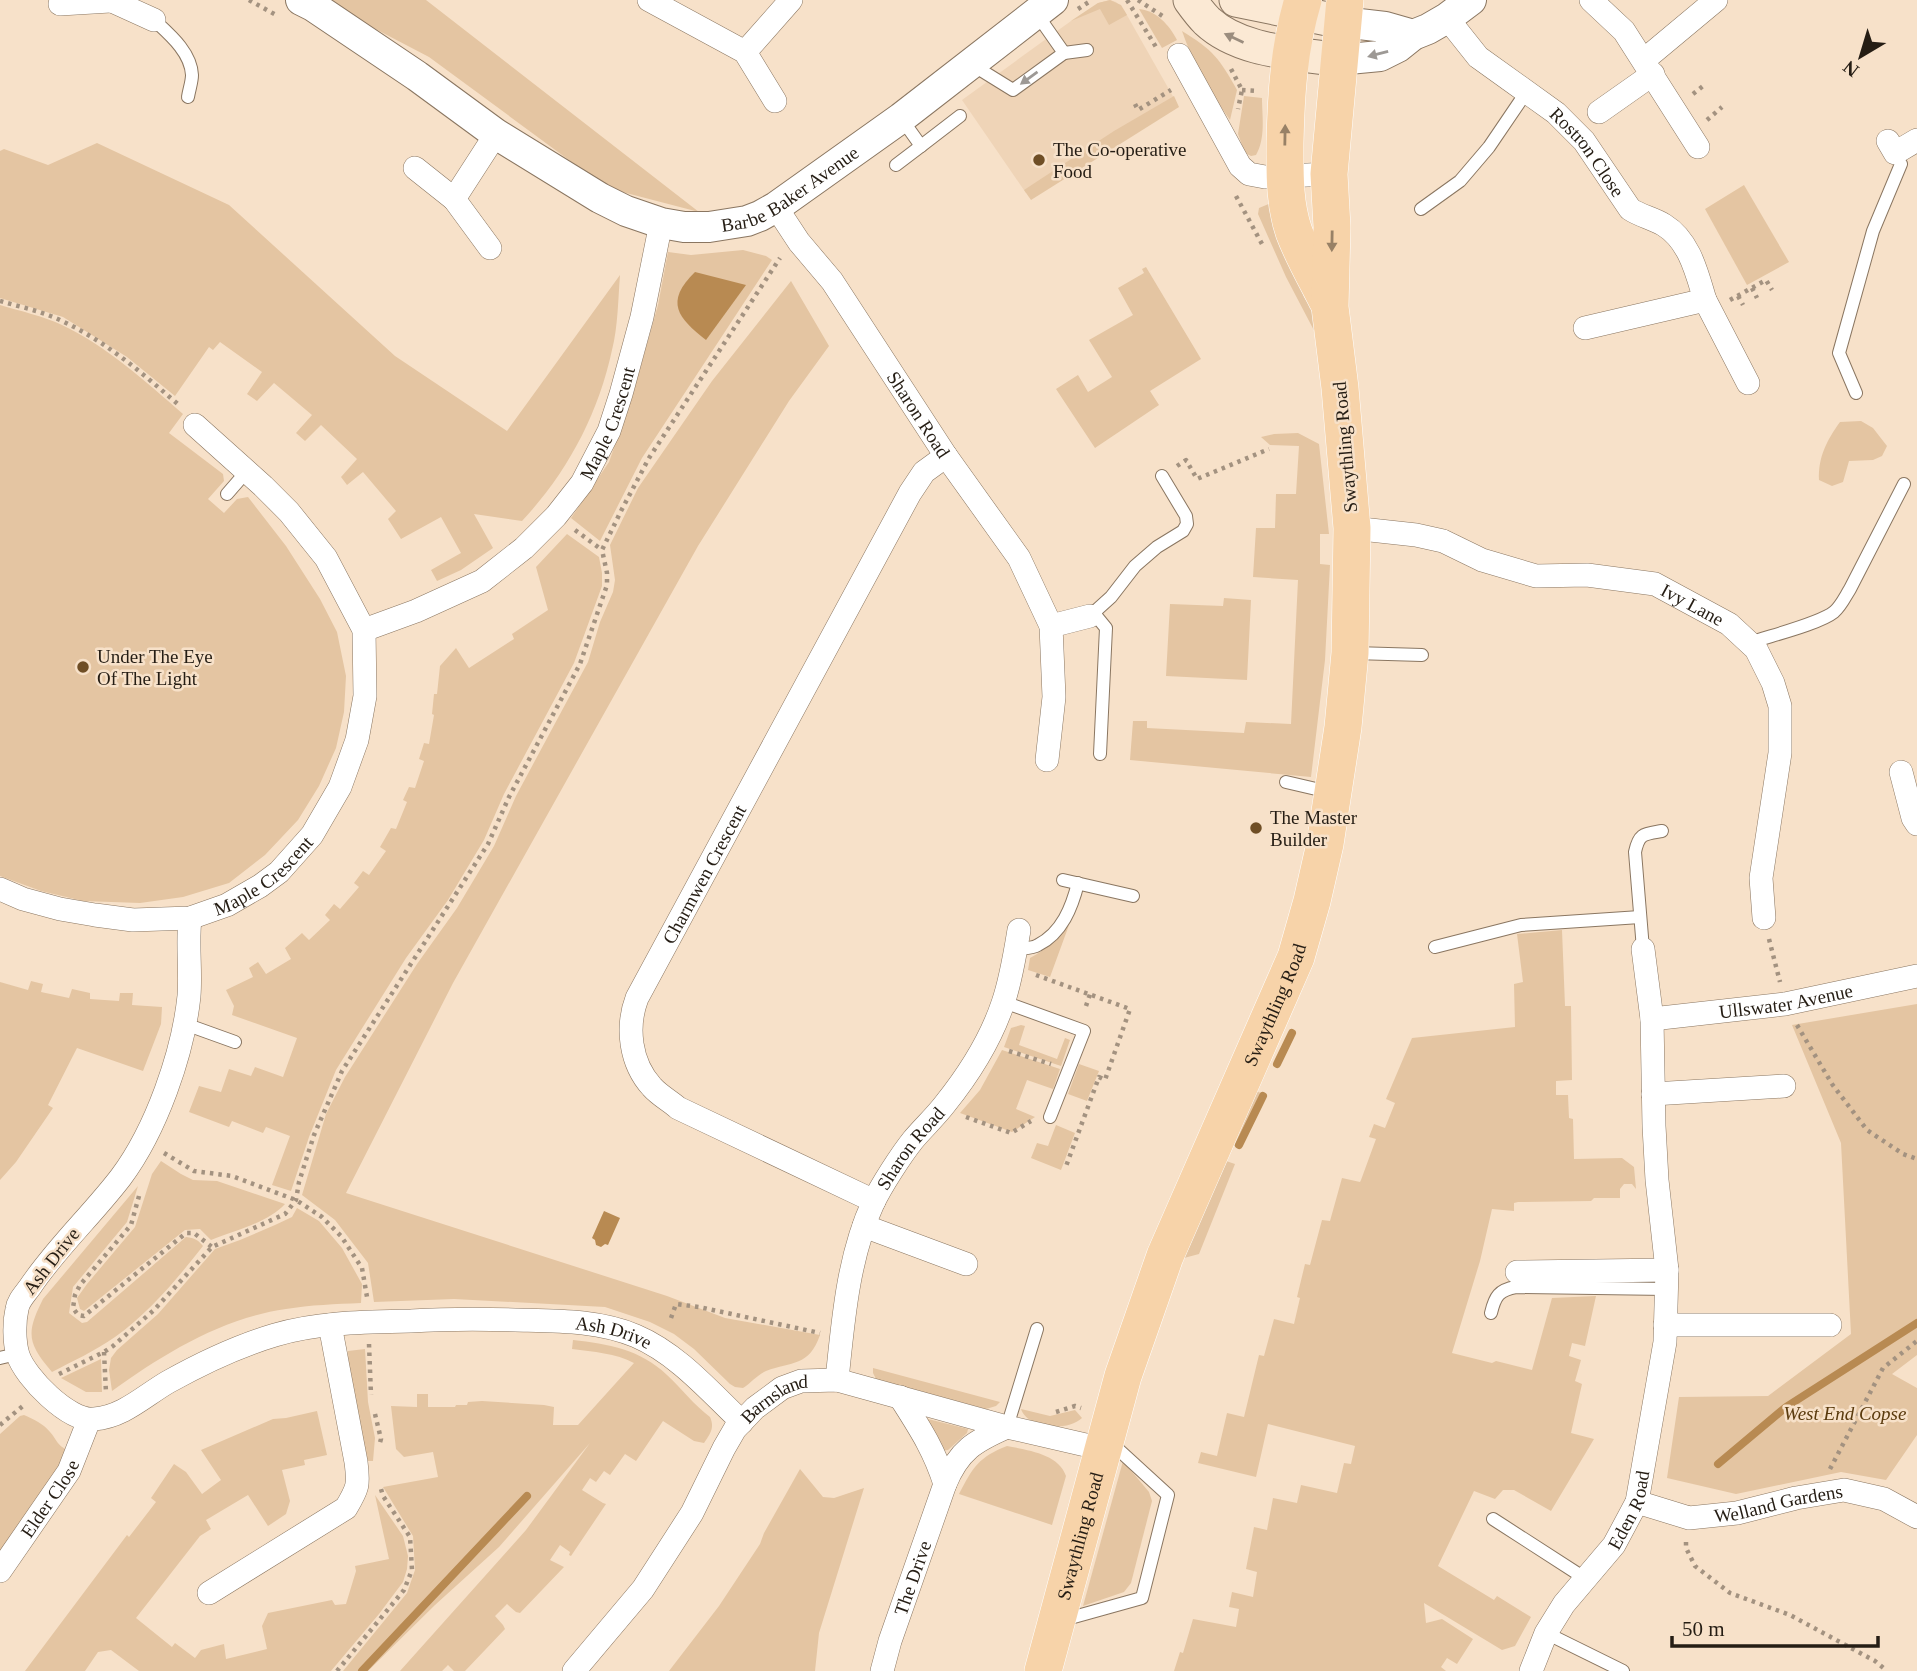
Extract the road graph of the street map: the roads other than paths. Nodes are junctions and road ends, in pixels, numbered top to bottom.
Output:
1 (110, 0) edge
2 (649, 0) edge
3 (791, 0) edge
4 (1189, 0) edge
5 (1236, 0) edge
6 (1591, 0) edge
7 (1716, 0) edge
8 (311, 2) edge
9 (60, 4) dead end
10 (1044, 6) edge
11 (1301, 7) edge
12 (1459, 9) edge
13 (1343, 11) edge
14 (154, 20) joint
15 (1413, 35) junction
16 (1087, 50) dead end
17 (745, 51) junction
18 (1291, 52) junction
19 (1064, 53) junction
20 (1169, 53) road end
21 (1338, 60) junction
22 (970, 63) junction
23 (1648, 67) junction
24 (1527, 91) junction
25 (188, 97) dead end
26 (775, 101) dead end
27 (1599, 112) dead end
28 (960, 117) dead end
29 (901, 118) junction
30 (496, 134) junction
31 (1917, 140) edge
32 (921, 146) junction
33 (1698, 147) dead end
34 (1895, 153) joint
35 (896, 166) dead end
36 (415, 168) dead end
37 (1329, 174) junction
38 (1285, 176) junction
39 (454, 199) junction
40 (776, 208) junction
41 (1422, 209) dead end
42 (661, 223) junction
43 (491, 248) dead end
44 (1708, 305) junction
45 (1330, 307) junction
46 (1585, 328) dead end
47 (1748, 383) dead end
48 (1856, 393) dead end
49 (195, 425) road end
50 (946, 456) junction
51 (247, 471) junction
52 (1162, 476) road end
53 (1904, 484) dead end
54 (227, 494) dead end
55 (1352, 528) junction
56 (1090, 616) junction
57 (1051, 626) junction
58 (364, 630) junction
59 (1749, 643) junction
60 (1350, 653) junction
61 (1422, 655) dead end
62 (1100, 754) dead end
63 (1047, 760) dead end
64 (1900, 772) dead end
65 (1286, 782) dead end
66 (1333, 793) junction
67 (1917, 824) edge
68 (1662, 831) dead end
69 (1063, 880) dead end
70 (1078, 883) junction
71 (0, 889) edge
72 (1133, 896) dead end
73 (190, 918) junction
74 (1640, 918) junction
75 (1764, 918) road end
76 (1017, 939) joint
77 (1435, 947) dead end
78 (1643, 949) joint
79 (1917, 975) edge
80 (1004, 1002) junction
81 (1652, 1019) junction
82 (185, 1024) junction
83 (236, 1042) dead end
84 (1784, 1086) dead end
85 (1653, 1094) junction
86 (1050, 1117) road end
87 (874, 1201) junction
88 (864, 1226) junction
89 (966, 1264) dead end
90 (1517, 1272) dead end
91 (1667, 1280) junction
92 (1491, 1313) dead end
93 (330, 1325) junction
94 (1665, 1325) junction
95 (1830, 1325) dead end
96 (1037, 1329) dead end
97 (9, 1356) edge
98 (837, 1380) junction
99 (900, 1397) junction
100 (98, 1419) junction
101 (742, 1422) junction
102 (1007, 1427) junction
103 (1104, 1443) junction
104 (945, 1484) junction
105 (1637, 1502) junction
106 (1917, 1517) edge
107 (1493, 1519) dead end
108 (0, 1570) edge
109 (1586, 1579) junction
110 (209, 1593) dead end
111 (1056, 1622) junction
112 (1546, 1633) junction
113 (574, 1671) edge
114 (882, 1671) edge
115 (1043, 1671) edge
116 (1531, 1671) edge
117 (1623, 1671) edge

1 - 9 street
1 - 14 street
2 - 17 street
3 - 17 street
18 -> 4 main road
5 - 11 main road
6 - 23 street
7 - 23 street
8 - 30 street, Barbe Baker Avenue
10 - 19 lane
10 - 22 street, Barbe Baker Avenue
11 - 13 main road
11 - 18 main road, Swaythling Road
12 - 15 street
12 - 24 street, Rostron Close
13 - 15 street
13 - 21 main road, Swaythling Road
14 - 25 lane
15 -> 21 street
16 - 19 lane
17 - 26 street
18 - 21 main road
38 -> 18 main road, Swaythling Road
19 -> 22 lane
20 - 38 street
21 - 37 main road, Swaythling Road
22 - 29 street, Barbe Baker Avenue
23 - 27 street
23 - 33 street
24 - 41 lane
24 - 44 street, Rostron Close
28 - 32 lane
29 - 32 lane
29 - 40 street, Barbe Baker Avenue
30 - 39 street
30 - 42 street, Barbe Baker Avenue
31 - 34 street
32 - 35 lane
34 - 48 lane
36 - 39 street
37 - 38 street
37 -> 45 main road, Swaythling Road
38 - 45 main road, Swaythling Road
39 - 43 street
40 - 42 street, Barbe Baker Avenue
40 - 50 street, Sharon Road
42 - 58 street, Maple Crescent
44 - 46 street
44 - 47 street, Rostron Close
45 - 55 main road, Swaythling Road
49 - 51 street, Maple Crescent
50 - 57 street, Sharon Road
50 - 87 street, Charmwen Crescent
51 - 54 lane
51 - 58 street, Maple Crescent
52 - 56 lane
53 - 59 lane
55 - 59 street, Ivy Lane
55 - 60 main road, Swaythling Road
56 - 57 street
56 - 62 lane
57 - 63 street, Sharon Road
58 - 73 street, Maple Crescent
59 - 75 street, Ivy Lane
60 - 61 lane
60 - 66 main road, Swaythling Road
64 - 67 street
65 - 66 lane
66 - 103 main road, Swaythling Road
68 - 74 lane
69 - 70 lane
70 - 72 lane
70 - 76 lane
71 - 73 street, Maple Crescent
73 - 82 street, Ash Drive
74 - 77 lane
74 - 78 lane
76 - 80 street, Sharon Road
78 - 81 street, Eden Road
79 - 81 street, Ullswater Avenue
80 - 86 lane
80 - 87 street, Sharon Road
81 - 85 street, Eden Road
82 - 83 lane
82 - 97 street, Ash Drive
84 - 85 street
85 - 91 street, Eden Road
87 - 88 street, Sharon Road
88 - 89 street
88 - 98 street, Sharon Road
90 - 91 street
91 - 92 lane
91 - 94 street, Eden Road
93 - 100 street, Ash Drive
93 - 101 street, Ash Drive
93 - 110 street
94 - 95 street
94 - 105 street, Eden Road
96 - 102 lane
97 - 100 street, Ash Drive
98 - 99 street, Barnsland
98 - 101 street, Barnsland
99 - 102 street, Barnsland
99 - 104 street
100 - 108 street, Elder Close
101 - 113 street, Barnsland
102 - 103 street, Barnsland
102 - 104 street, The Drive
103 - 111 main road, Swaythling Road
103 - 111 lane
104 - 114 street, The Drive
105 - 106 street, Welland Gardens
105 - 109 street, Eden Road
107 - 109 lane
109 - 112 street, Eden Road
111 - 115 main road, Swaythling Road
112 - 116 street, Eden Road
112 - 117 lane

